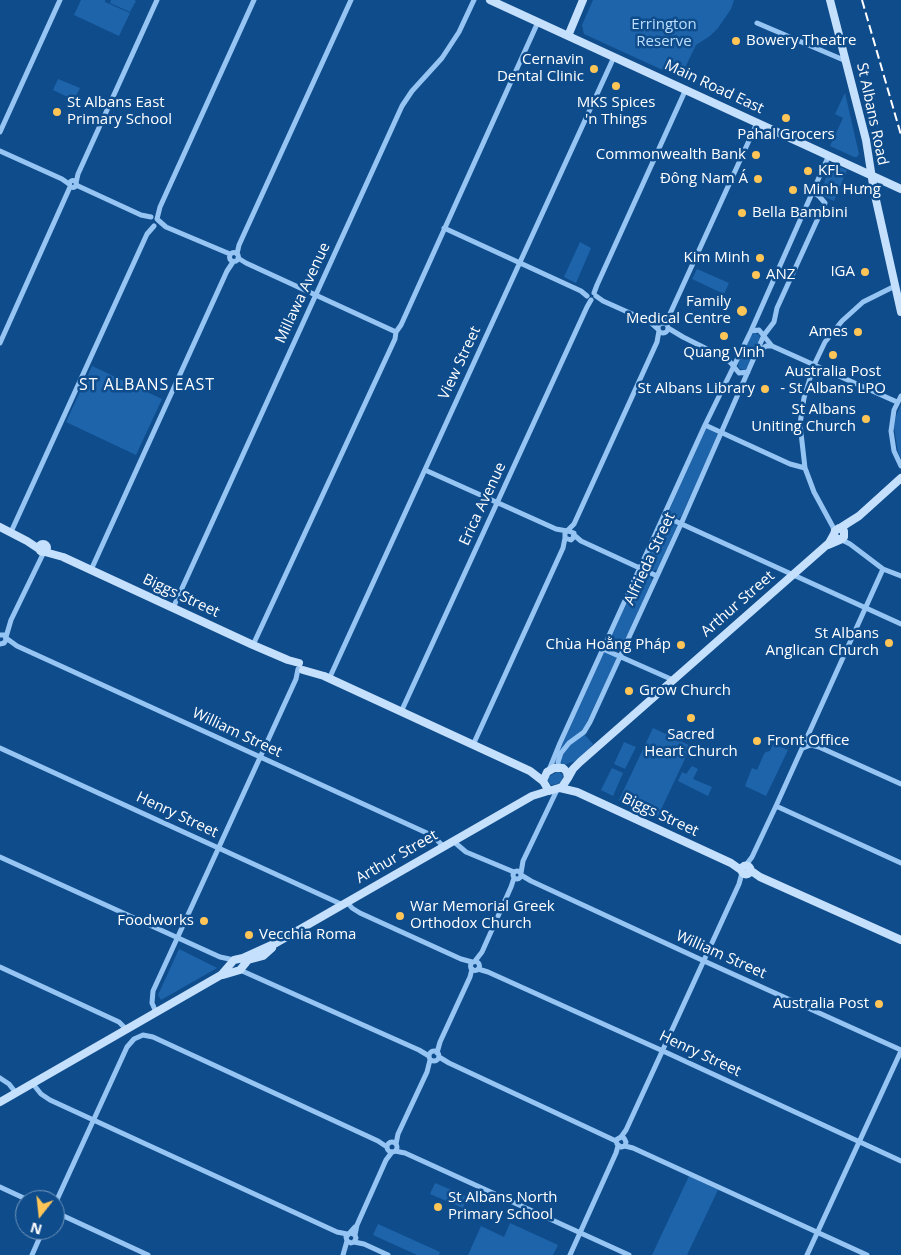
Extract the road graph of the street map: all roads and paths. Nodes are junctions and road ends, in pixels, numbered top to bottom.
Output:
1 (60, 0) edge
2 (157, 0) edge
3 (254, 0) edge
4 (351, 0) edge
5 (474, 0) edge
6 (490, 0) edge
7 (583, 0) edge
8 (830, 0) edge
9 (538, 22) junction
10 (756, 22) dead end
11 (568, 36) junction
12 (614, 57) junction
13 (846, 61) junction
14 (686, 90) junction
15 (757, 122) junction
16 (0, 132) edge
17 (0, 151) edge
18 (829, 155) junction
19 (871, 176) junction
20 (73, 184) junction
21 (901, 189) edge
22 (812, 192) junction
23 (153, 221) junction
24 (444, 228) junction
25 (233, 257) junction
26 (520, 263) junction
27 (895, 286) junction
28 (316, 295) junction
29 (592, 296) junction
30 (901, 312) edge
31 (663, 329) junction
32 (394, 331) junction
33 (751, 331) junction
34 (764, 335) junction
35 (0, 343) edge
36 (772, 346) junction
37 (741, 351) junction
38 (757, 353) junction
39 (725, 358) junction
40 (814, 365) junction
41 (734, 367) junction
42 (748, 372) junction
43 (901, 396) edge
44 (897, 402) junction
45 (705, 425) junction
46 (722, 432) junction
47 (900, 464) edge
48 (805, 468) junction
49 (425, 470) junction
50 (901, 478) edge
51 (897, 484) edge
52 (497, 503) junction
53 (664, 516) junction
54 (681, 524) junction
55 (0, 527) edge
56 (11, 532) junction
57 (840, 534) junction
58 (569, 536) junction
59 (43, 549) junction
60 (640, 568) junction
61 (883, 569) junction
62 (91, 570) junction
63 (792, 574) junction
64 (657, 576) junction
65 (901, 576) edge
66 (173, 608) junction
67 (865, 608) junction
68 (901, 624) edge
69 (3, 640) edge
70 (253, 645) junction
71 (603, 648) junction
72 (620, 656) junction
73 (301, 667) junction
74 (329, 678) junction
75 (673, 680) junction
76 (401, 712) junction
77 (809, 734) junction
78 (473, 745) junction
79 (819, 747) junction
80 (0, 748) edge
81 (802, 748) junction
82 (260, 757) junction
83 (580, 762) junction
84 (561, 768) junction
85 (530, 771) junction
86 (548, 771) junction
87 (568, 779) junction
88 (543, 781) junction
89 (901, 784) edge
90 (554, 790) junction
91 (577, 792) junction
92 (532, 796) junction
93 (776, 806) junction
94 (453, 841) junction
95 (444, 847) junction
96 (219, 848) junction
97 (0, 857) edge
98 (901, 863) edge
99 (746, 870) junction
100 (517, 875) junction
101 (345, 903) junction
102 (177, 938) junction
103 (901, 940) edge
104 (704, 961) junction
105 (237, 965) junction
106 (475, 966) junction
107 (0, 967) edge
108 (156, 1012) junction
109 (126, 1029) junction
110 (663, 1051) junction
111 (901, 1051) edge
112 (434, 1056) junction
113 (0, 1078) edge
114 (33, 1084) junction
115 (16, 1093) junction
116 (0, 1102) edge
117 (93, 1120) junction
118 (621, 1142) junction
119 (859, 1142) junction
120 (392, 1147) junction
121 (901, 1161) edge
122 (0, 1187) edge
123 (61, 1190) edge
124 (15, 1194) edge
125 (65, 1217) edge
126 (580, 1232) junction
127 (817, 1232) junction
128 (351, 1238) junction
129 (39, 1240) edge
130 (344, 1253) edge
131 (32, 1255) edge
132 (148, 1255) edge
133 (388, 1255) edge
134 (570, 1255) edge
135 (629, 1255) edge
136 (807, 1255) edge
137 (867, 1255) edge

1 - 16 street
2 - 20 street
3 - 23 street
4 - 25 street
5 - 28 street, Millawa Avenue
6 - 9 street, Main Road East
7 - 11 street
8 - 13 street, St Albans Road
9 - 11 street, Main Road East
9 - 24 street
10 - 13 street
11 - 12 street, Main Road East
12 - 14 street, Main Road East
12 - 26 street, View Street
13 - 19 street, St Albans Road
14 - 15 street, Main Road East
14 - 29 street, Erica Avenue
15 - 18 street, Main Road East
15 - 31 street
17 - 20 street
18 - 19 street, Main Road East
18 - 22 street, Alfrieda Street
19 - 21 street, Main Road East
19 - 27 street, St Albans Road
20 - 23 street
20 - 35 street
22 - 33 street, Alfrieda Street
22 - 34 street, Alfrieda Street
23 - 25 street
23 - 56 street
24 - 26 street
24 - 32 street
25 - 28 street
25 - 62 street
26 - 29 street
26 - 49 street, View Street
27 - 30 street, St Albans Road
27 - 40 street
28 - 32 street
28 - 66 street, Millawa Avenue
29 - 31 street
29 - 52 street, Erica Avenue
31 - 39 street
31 - 58 street
32 - 70 street
33 - 34 street
33 - 37 street, Alfrieda Street
34 - 36 street
34 - 38 street, Alfrieda Street
36 - 38 street
36 - 40 street
37 - 39 street
37 - 41 street, Alfrieda Street
38 - 42 street, Alfrieda Street
39 - 41 street
40 - 44 street
40 - 48 street
41 - 42 street
41 - 45 street, Alfrieda Street
42 - 46 street, Alfrieda Street
43 - 44 street
44 - 47 street
45 - 46 street
45 - 53 street, Alfrieda Street
46 - 48 street
46 - 54 street, Alfrieda Street
48 - 57 street
49 - 52 street
49 - 74 street, View Street
50 - 51 street
51 - 57 street
52 - 58 street
52 - 76 street, Erica Avenue
53 - 54 street
53 - 60 street, Alfrieda Street
54 - 63 street
54 - 64 street, Alfrieda Street
55 - 56 street, Biggs Street
56 - 59 street, Biggs Street
57 - 61 street
57 - 63 street, Arthur Street
58 - 60 street
58 - 78 street
59 - 62 street, Biggs Street
59 - 69 street
60 - 64 street
60 - 71 street, Alfrieda Street
61 - 65 street
61 - 67 street
62 - 66 street, Biggs Street
63 - 67 street
63 - 75 street, Arthur Street
64 - 72 street, Alfrieda Street
66 - 70 street, Biggs Street
67 - 68 street
67 - 77 street
69 - 82 street, William Street
70 - 73 street, Biggs Street
71 - 72 street
71 - 86 street, Alfrieda Street
72 - 75 street
72 - 84 street, Alfrieda Street
73 - 74 street, Biggs Street
73 - 82 street
74 - 76 street, Biggs Street
75 - 83 street, Arthur Street
76 - 78 street, Biggs Street
77 - 79 street
77 - 81 street
78 - 85 street, Biggs Street
79 - 81 street
79 - 89 street
80 - 96 street, Henry Street
81 - 93 street
82 - 95 street, William Street
82 - 96 street
83 - 84 street, Arthur Street
83 - 87 street, Arthur Street
84 - 86 street
84 - 87 street
85 - 86 street, Biggs Street
85 - 88 street, Biggs Street
86 - 88 street
87 - 90 street
87 - 91 street, Biggs Street
88 - 90 street
88 - 92 street, Arthur Street
90 - 91 street, Biggs Street
90 - 92 street, Arthur Street
90 - 100 street
91 - 99 street, Biggs Street
92 - 94 street, Arthur Street
93 - 98 street
93 - 99 street
94 - 95 street, Arthur Street
94 - 100 street, William Street
95 - 101 street, Arthur Street
96 - 101 street, Henry Street
96 - 102 street
97 - 102 street
99 - 103 street, Biggs Street
99 - 104 street
100 - 104 street, William Street
100 - 106 street
101 - 105 street, Arthur Street
101 - 106 street, Henry Street
102 - 105 street
102 - 108 street
104 - 110 street
104 - 111 street, William Street
105 - 108 street, Arthur Street
105 - 112 street
106 - 110 street, Henry Street
106 - 112 street
107 - 109 street
108 - 109 street, Arthur Street
109 - 114 street, Arthur Street
110 - 118 street
110 - 119 street, Henry Street
111 - 119 street
112 - 118 street
112 - 120 street
113 - 115 street
114 - 115 street, Arthur Street
114 - 117 street
115 - 116 street, Arthur Street
117 - 120 street
117 - 123 street
117 - 128 street
118 - 126 street
118 - 127 street
119 - 121 street, Henry Street
119 - 127 street
120 - 126 street
120 - 128 street
122 - 124 street
125 - 132 street
126 - 134 street
126 - 135 street
127 - 136 street
127 - 137 street
128 - 130 street
128 - 133 street
129 - 131 street

